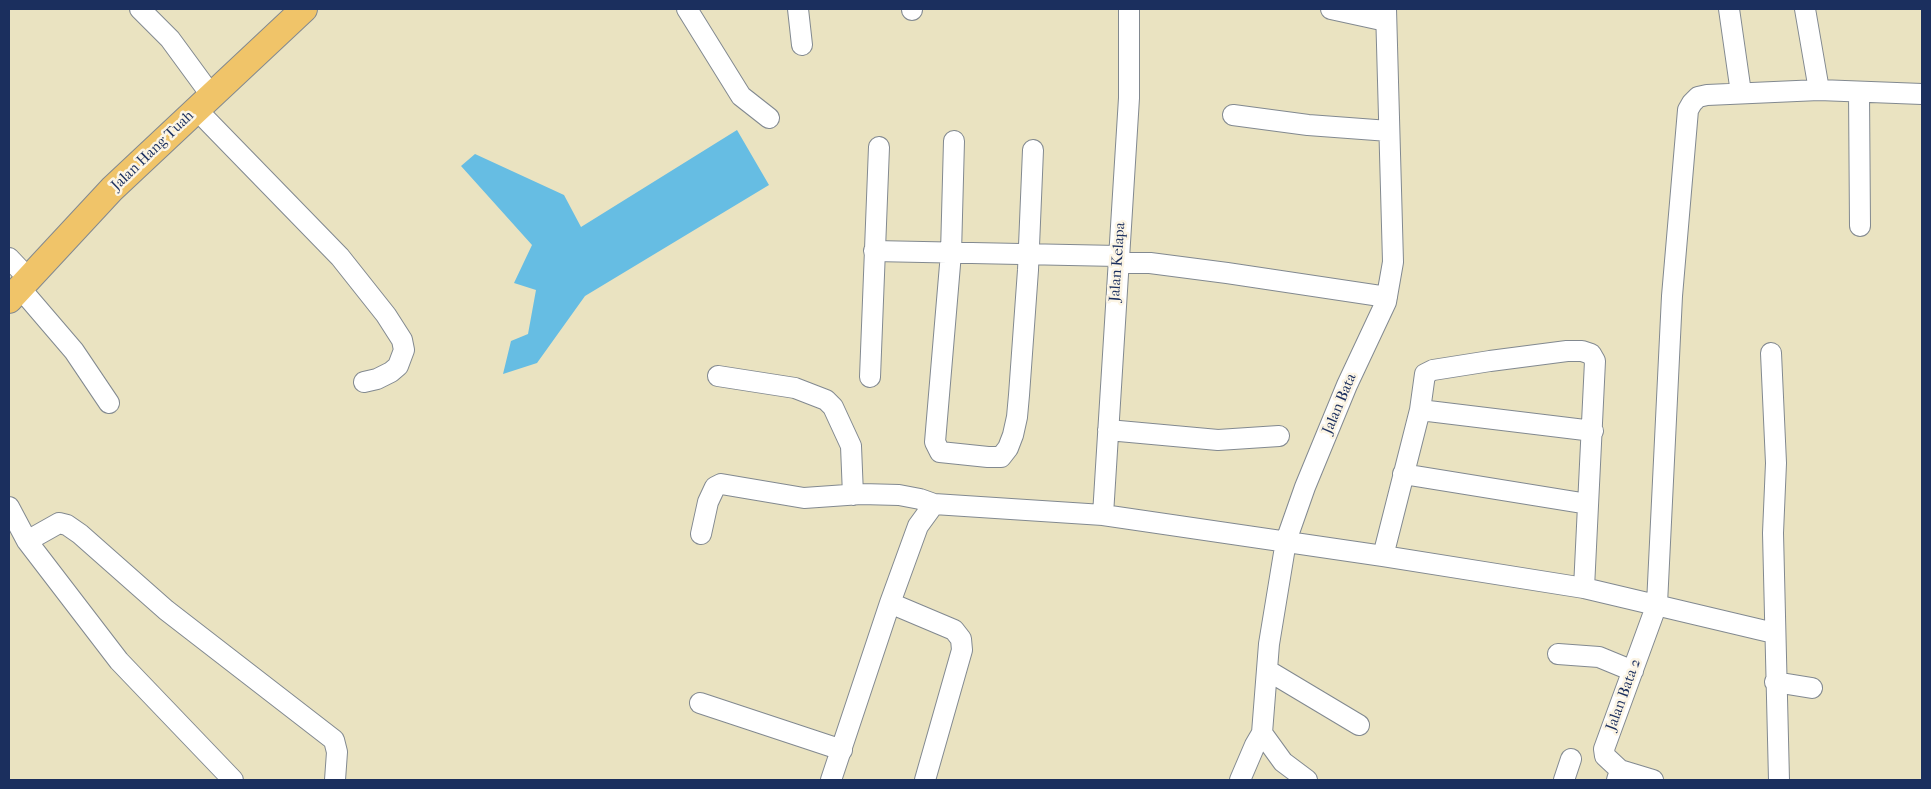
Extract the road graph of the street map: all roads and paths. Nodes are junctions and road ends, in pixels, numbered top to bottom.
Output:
1 (140, 9) edge
2 (304, 9) edge
3 (687, 9) edge
4 (798, 9) edge
5 (1129, 9) edge
6 (1331, 9) edge
7 (1729, 9) edge
8 (1805, 9) edge
9 (1386, 15) edge
10 (802, 45) dead end
11 (1819, 90) junction
12 (1741, 92) junction
13 (1860, 92) junction
14 (1922, 94) edge
15 (204, 102) junction
16 (1233, 115) dead end
17 (769, 118) dead end
18 (1389, 131) junction
19 (954, 140) dead end
20 (879, 147) dead end
21 (1032, 150) dead end
22 (1860, 226) dead end
23 (874, 251) junction
24 (950, 253) junction
25 (1028, 256) junction
26 (9, 258) edge
27 (1118, 260) junction
28 (19, 289) edge
29 (1387, 297) junction
30 (1771, 353) dead end
31 (718, 376) dead end
32 (870, 377) dead end
33 (364, 382) dead end
34 (109, 403) dead end
35 (1420, 410) junction
36 (1108, 430) junction
37 (1593, 432) junction
38 (1278, 436) dead end
39 (1403, 474) junction
40 (852, 495) junction
41 (934, 504) junction
42 (1588, 504) junction
43 (9, 508) edge
44 (1103, 516) junction
45 (701, 534) dead end
46 (27, 541) junction
47 (1286, 541) junction
48 (1383, 556) junction
49 (1584, 588) junction
50 (890, 603) junction
51 (1657, 604) junction
52 (1774, 633) junction
53 (1558, 654) dead end
54 (1267, 670) junction
55 (1633, 671) junction
56 (1775, 682) junction
57 (1812, 688) dead end
58 (700, 702) dead end
59 (1359, 725) dead end
60 (1262, 733) junction
61 (842, 750) junction
62 (1570, 759) dead end
63 (1619, 775) edge
64 (233, 780) edge
65 (335, 780) edge
66 (831, 780) edge
67 (925, 780) edge
68 (1240, 780) edge
69 (1306, 780) edge
70 (1564, 780) edge
71 (1653, 780) edge
72 (1779, 780) edge

1 - 15 street
2 - 15 main road, Jalan Hang Tuah
3 - 17 street
4 - 10 street
5 - 27 street, Jalan Kelapa
6 - 9 street
7 - 12 street
8 - 11 street
9 - 18 street, Jalan Bata
11 - 12 street, Jalan Bata 2
11 - 13 street, Jalan Bata 2
12 - 51 street, Jalan Bata 2
13 - 14 street, Jalan Bata 2
13 - 22 street
15 - 28 main road, Jalan Hang Tuah
15 - 33 street
16 - 18 street
18 - 29 street, Jalan Bata
19 - 24 street
20 - 23 street
21 - 25 street
23 - 24 street
23 - 32 street
24 - 25 street
24 - 25 street
25 - 27 street
26 - 28 street
27 - 29 street
27 - 36 street, Jalan Kelapa
28 - 34 street
29 - 47 street, Jalan Bata
30 - 52 street
31 - 40 street
35 - 37 street
35 - 37 street
35 - 39 street
36 - 38 street
36 - 44 street, Jalan Kelapa
37 - 42 street
39 - 42 street
39 - 48 street
40 - 41 street
40 - 45 street
41 - 44 street
41 - 50 street
42 - 49 street
43 - 46 street
44 - 47 street
46 - 64 street
46 - 65 street
47 - 48 street
47 - 54 street, Jalan Bata
48 - 49 street
49 - 51 street
50 - 61 street
50 - 67 street
51 - 52 street
51 - 55 street, Jalan Bata 2
52 - 56 street
53 - 55 street
54 - 59 street
54 - 60 street, Jalan Bata
55 - 63 street, Jalan Bata 2
56 - 57 street
56 - 72 street
58 - 61 street
60 - 68 street
60 - 69 street
61 - 66 street
62 - 70 street
63 - 71 street

